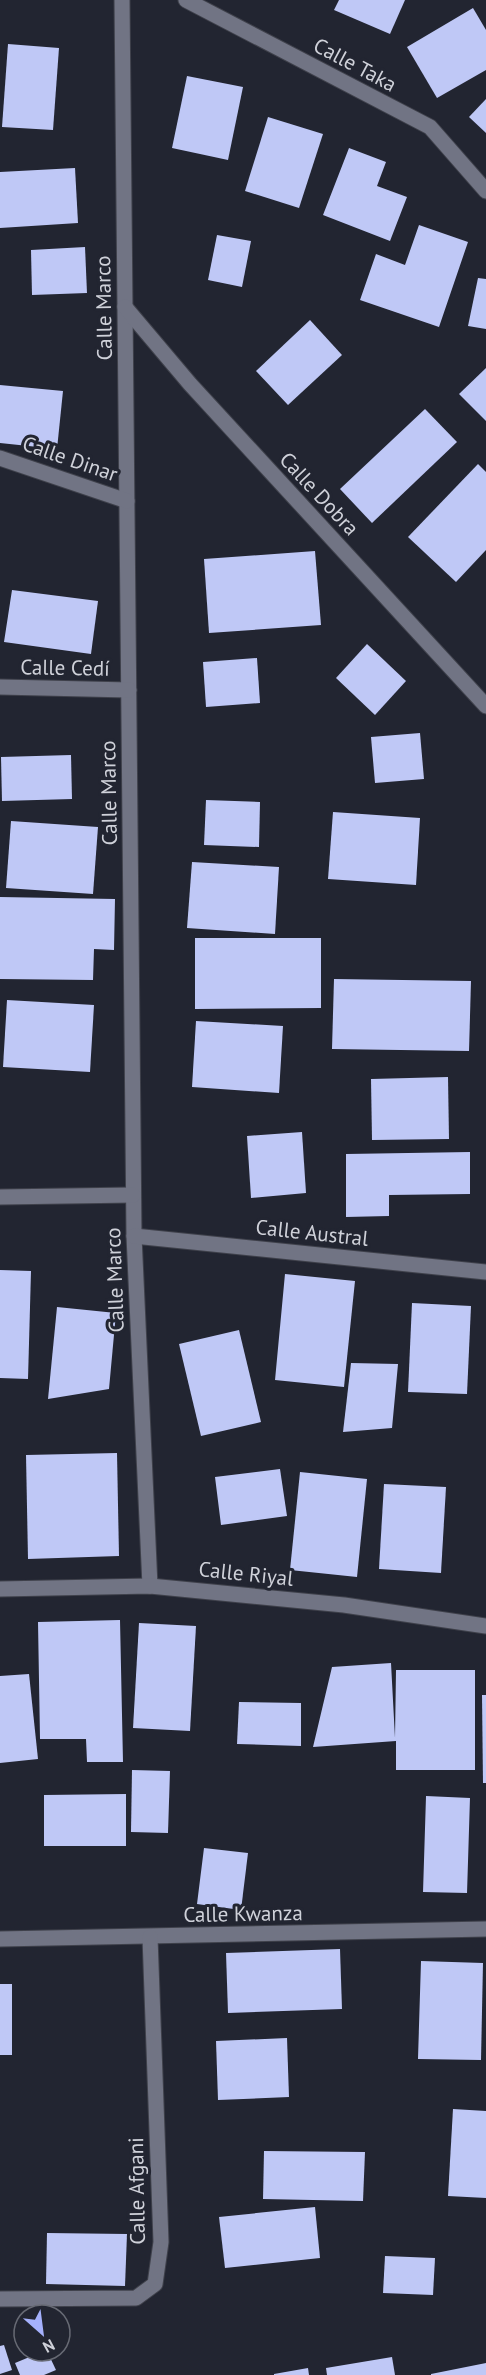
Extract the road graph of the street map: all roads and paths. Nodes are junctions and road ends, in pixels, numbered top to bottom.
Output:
1 (122, 0) edge
2 (186, 0) edge
3 (486, 191) edge
4 (125, 307) junction
5 (0, 458) edge
6 (127, 501) junction
7 (0, 687) edge
8 (129, 690) junction
9 (486, 706) edge
10 (133, 1195) junction
11 (0, 1197) edge
12 (134, 1236) junction
13 (486, 1272) edge
14 (150, 1586) junction
15 (0, 1589) edge
16 (486, 1626) edge
17 (486, 1929) edge
18 (150, 1937) junction
19 (0, 1939) edge
20 (0, 2299) edge

1 - 4 street, Calle Marco
2 - 3 street, Calle Taka
4 - 6 street, Calle Marco
4 - 9 street, Calle Dobra
5 - 6 street, Calle Dinar
6 - 8 street, Calle Marco
7 - 8 street, Calle Cedí
8 - 10 street, Calle Marco
10 - 11 street
10 - 12 street, Calle Marco
12 - 13 street, Calle Austral
12 - 14 street, Calle Marco
14 - 15 street, Calle Riyal
14 - 16 street, Calle Riyal
17 - 18 street, Calle Kwanza
18 - 19 street, Calle Kwanza
18 - 20 street, Calle Afgani

